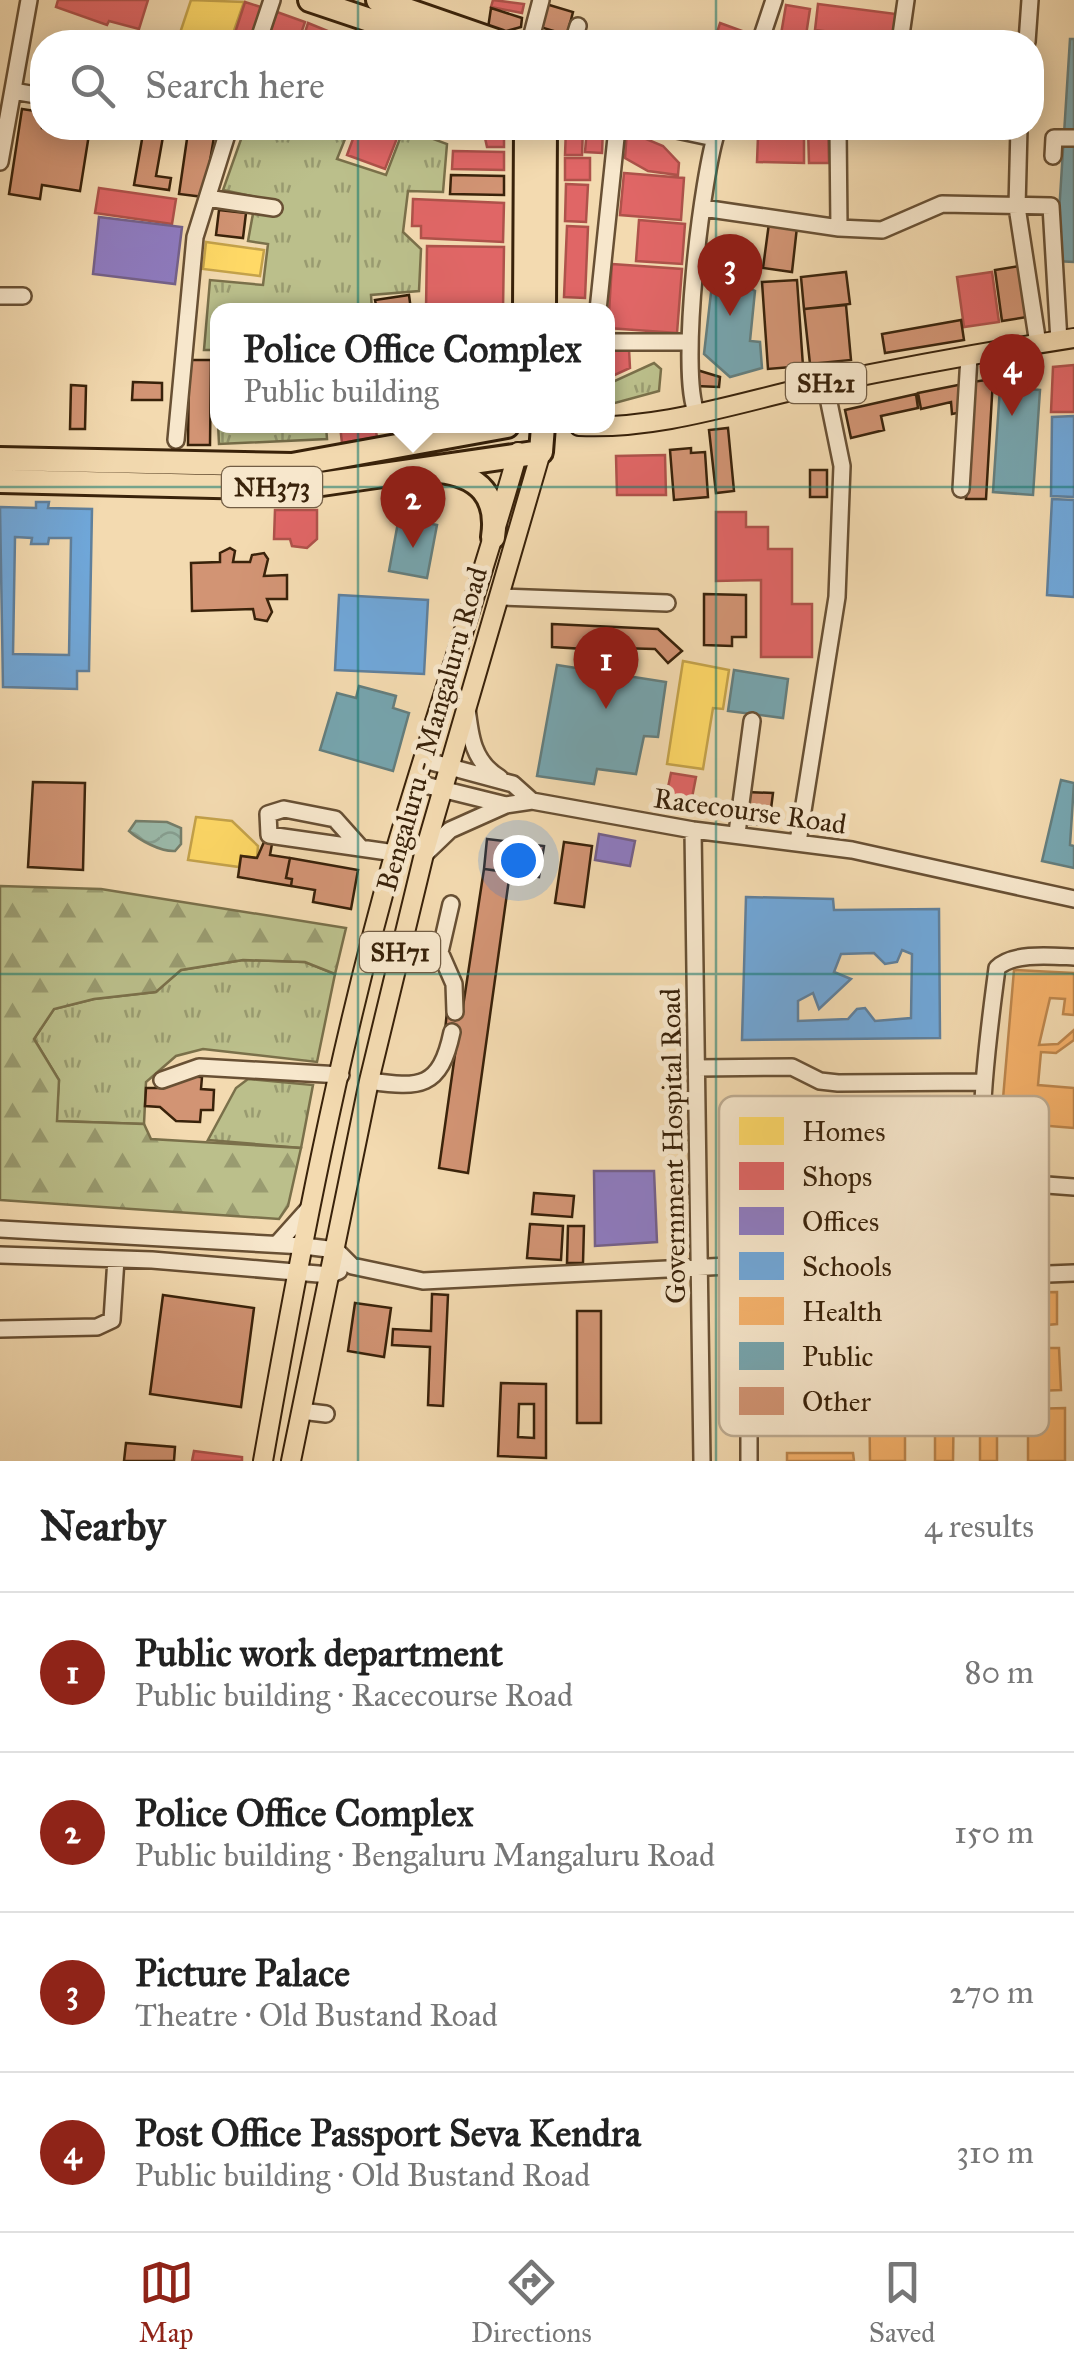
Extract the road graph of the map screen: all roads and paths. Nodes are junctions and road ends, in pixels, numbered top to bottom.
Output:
1 (29, 0) edge
2 (272, 0) edge
3 (310, 0) edge
4 (378, 0) edge
5 (542, 0) edge
6 (774, 0) edge
7 (906, 0) edge
8 (1030, 0) edge
9 (436, 21) edge
10 (578, 26) dead end
11 (262, 30) edge
12 (463, 30) edge
13 (533, 30) edge
14 (577, 30) edge
15 (764, 30) edge
16 (902, 30) edge
17 (1028, 30) edge
18 (13, 91) junction
19 (30, 94) edge
20 (1074, 138) edge
21 (223, 140) edge
22 (526, 140) edge
23 (546, 140) edge
24 (616, 140) edge
25 (714, 140) edge
26 (838, 140) edge
27 (1019, 140) edge
28 (1052, 156) dead end
29 (0, 162) edge
30 (207, 198) junction
31 (1017, 207) junction
32 (274, 208) dead end
33 (704, 208) junction
34 (839, 228) junction
35 (0, 296) edge
36 (23, 296) dead end
37 (525, 303) edge
38 (544, 303) edge
39 (599, 303) edge
40 (1066, 339) edge
41 (615, 342) edge
42 (690, 342) junction
43 (1038, 344) junction
44 (970, 357) junction
45 (825, 383) junction
46 (697, 414) junction
47 (615, 424) edge
48 (468, 433) edge
49 (523, 433) edge
50 (540, 433) edge
51 (176, 440) dead end
52 (530, 452) junction
53 (0, 459) edge
54 (413, 470) junction
55 (0, 481) edge
56 (961, 489) dead end
57 (493, 537) junction
58 (502, 596) junction
59 (667, 603) dead end
60 (467, 704) junction
61 (752, 721) dead end
62 (424, 760) junction
63 (447, 768) junction
64 (417, 783) junction
65 (513, 784) junction
66 (440, 789) junction
67 (532, 800) junction
68 (506, 805) junction
69 (693, 830) junction
70 (736, 832) junction
71 (798, 842) junction
72 (360, 847) junction
73 (395, 853) junction
74 (424, 854) junction
75 (1074, 900) edge
76 (451, 904) dead end
77 (1074, 957) edge
78 (455, 1012) dead end
79 (452, 1032) dead end
80 (697, 1068) junction
81 (343, 1069) junction
82 (370, 1075) junction
83 (162, 1080) dead end
84 (984, 1082) junction
85 (984, 1096) edge
86 (1049, 1186) edge
87 (1074, 1187) edge
88 (314, 1202) junction
89 (0, 1228) edge
90 (277, 1244) junction
91 (304, 1246) junction
92 (336, 1250) junction
93 (0, 1254) edge
94 (116, 1258) junction
95 (352, 1266) junction
96 (719, 1268) edge
97 (697, 1269) junction
98 (298, 1272) junction
99 (1074, 1273) edge
100 (1049, 1274) edge
101 (330, 1275) junction
102 (0, 1329) edge
103 (301, 1410) junction
104 (326, 1414) dead end
105 (263, 1461) edge
106 (291, 1461) edge
107 (702, 1461) edge

1 - 18 street
2 - 11 street
3 - 9 highway
4 - 9 highway
5 - 13 street
6 - 15 street
7 - 16 street
8 - 17 street
9 - 12 highway
10 - 14 street
18 - 19 street
18 - 29 street
20 - 28 street
21 - 30 street
22 - 37 highway
23 - 38 highway
24 - 39 street
25 - 33 street
26 - 34 street
27 - 31 street
30 - 32 street
30 - 51 street
31 - 34 street
31 - 40 street
31 - 43 street
33 - 34 street
33 - 42 street
35 - 36 street
40 - 43 main road, SH21
41 - 42 street
42 - 46 street
43 - 44 main road, SH21
44 - 45 main road, SH21
44 - 56 street
45 - 46 main road, SH21
45 - 71 street
46 - 47 main road, SH21
48 - 53 highway, NH373
49 - 52 highway, Bengaluru - Mangaluru Road / SH71
50 - 52 highway, Bengaluru - Mangaluru Road / SH71
52 - 54 highway, NH373
52 - 57 main road, SH71
52 - 58 main road, Bengaluru - Mangaluru Road / SH71
54 - 55 highway, NH373
54 - 57 highway
57 - 62 main road, SH71
58 - 59 street
58 - 60 main road, Bengaluru - Mangaluru Road / SH71
60 - 63 main road, Bengaluru - Mangaluru Road / SH71
60 - 65 street
61 - 70 street
62 - 63 street, Racecourse Road
62 - 64 main road, Bengaluru - Mangaluru Road / SH71
63 - 65 street, Racecourse Road
63 - 66 main road, Bengaluru - Mangaluru Road / SH71
64 - 66 street
64 - 73 main road, Bengaluru - Mangaluru Road / SH71
65 - 67 street, Racecourse Road
66 - 68 street
66 - 74 main road, Bengaluru - Mangaluru Road / SH71
67 - 68 street
67 - 69 street, Racecourse Road
68 - 74 street
69 - 70 street, Racecourse Road
69 - 80 street, Government Hospital Road
70 - 71 street, Racecourse Road
71 - 75 street, Racecourse Road
72 - 72 street
72 - 73 street
73 - 81 main road, Bengaluru - Mangaluru Road / SH71
74 - 82 main road, Bengaluru - Mangaluru Road / SH71
76 - 78 street
77 - 84 street
79 - 82 street
80 - 84 street
80 - 97 street, Government Hospital Road
81 - 82 main road
81 - 83 street
81 - 88 main road, Bengaluru - Mangaluru Road / SH71
82 - 92 main road, Bengaluru - Mangaluru Road / SH71
84 - 85 street
86 - 87 street
88 - 90 street
88 - 91 main road, Bengaluru - Mangaluru Road / SH71
89 - 90 street
90 - 91 street
91 - 92 street
91 - 98 main road, Bengaluru - Mangaluru Road / SH71
92 - 95 street
92 - 101 main road, Bengaluru - Mangaluru Road / SH71
93 - 94 street
94 - 98 street
94 - 102 street
95 - 97 street
95 - 101 street
96 - 97 street
97 - 107 street, Government Hospital Road
98 - 101 street
98 - 105 main road, Bengaluru - Mangaluru Road / SH71
99 - 100 street
101 - 103 main road, Bengaluru - Mangaluru Road / SH71
103 - 104 street
103 - 106 main road, Bengaluru - Mangaluru Road / SH71

